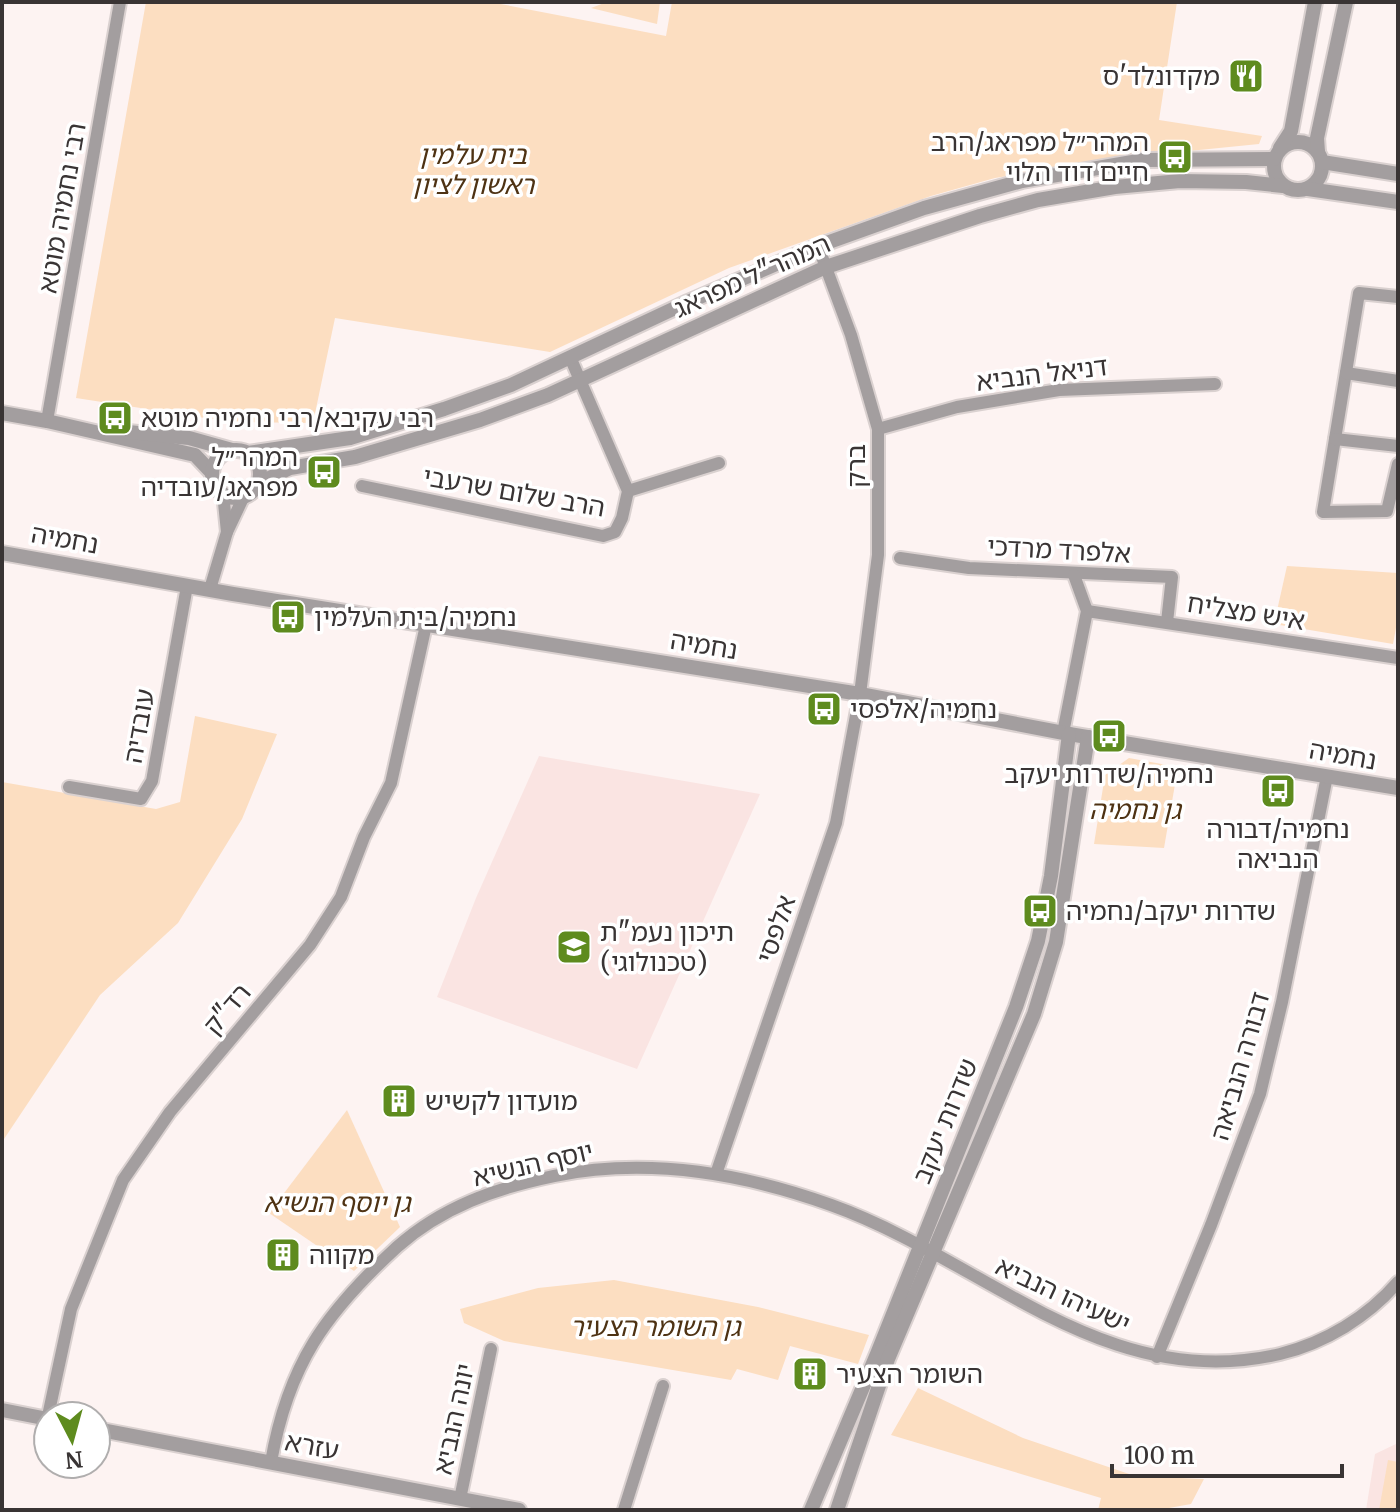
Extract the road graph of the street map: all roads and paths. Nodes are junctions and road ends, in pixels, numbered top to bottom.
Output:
1 (120, 2) edge
2 (1315, 2) edge
3 (1346, 2) edge
4 (1277, 155) junction
5 (1320, 157) junction
6 (1398, 174) edge
7 (1283, 186) junction
8 (1308, 189) junction
9 (1398, 202) edge
10 (818, 246) junction
11 (826, 267) junction
12 (1398, 297) edge
13 (570, 357) junction
14 (1346, 373) junction
15 (580, 380) junction
16 (1398, 381) edge
17 (1215, 384) dead end
18 (2, 413) edge
19 (47, 421) junction
20 (71, 426) junction
21 (878, 429) junction
22 (1335, 439) junction
23 (1398, 446) edge
24 (232, 450) junction
25 (248, 453) junction
26 (719, 463) dead end
27 (1398, 464) edge
28 (212, 473) junction
29 (257, 484) junction
30 (362, 486) dead end
31 (628, 491) junction
32 (223, 493) junction
33 (244, 496) junction
34 (227, 532) junction
35 (2, 553) edge
36 (900, 558) dead end
37 (1074, 575) junction
38 (187, 586) junction
39 (210, 589) junction
40 (1087, 611) junction
41 (1167, 622) junction
42 (426, 625) junction
43 (1398, 658) edge
44 (860, 694) junction
45 (1066, 733) junction
46 (1088, 737) junction
47 (1327, 776) junction
48 (69, 787) dead end
49 (1398, 788) edge
50 (716, 1174) junction
51 (926, 1250) junction
52 (1398, 1282) edge
53 (491, 1349) dead end
54 (1157, 1357) junction
55 (663, 1386) dead end
56 (52, 1400) edge
57 (2, 1410) edge
58 (32, 1415) edge
59 (112, 1432) edge
60 (271, 1462) junction
61 (460, 1499) junction
62 (489, 1507) edge
63 (519, 1510) edge
64 (624, 1510) edge
65 (811, 1510) edge
66 (837, 1510) edge

1 - 19 street, רבי נחמיה מוטא
2 - 4 street
3 - 5 street
4 - 5 street
4 - 7 street
4 - 10 street, המהר"ל מפראג
5 - 6 street
5 - 8 street
7 - 8 street
7 - 11 street, המהר"ל מפראג
8 - 9 street
10 - 11 street, ברק
10 - 13 street, המהר"ל מפראג
11 - 15 street, המהר"ל מפראג
11 - 21 street, ברק
12 - 14 street
13 - 15 street, הרב שלום שרעבי
13 - 25 street, המהר"ל מפראג
14 - 16 street
14 - 22 street
15 - 29 street, המהר"ל מפראג
15 - 31 street, הרב שלום שרעבי
17 - 21 street, דניאל הנביא
18 - 19 street
19 - 20 street
20 - 24 street
20 - 28 street
21 - 44 street, ברק
22 - 23 street
22 - 27 street
24 - 25 street
24 - 28 street
25 - 29 street
26 - 31 street
28 - 32 street
29 - 33 street
30 - 31 street, הרב שלום שרעבי
32 - 33 street
32 - 34 street
33 - 34 street
34 - 39 street
35 - 38 street, נחמיה
36 - 37 street, אלפרד מרדכי
37 - 40 street
37 - 41 street, אלפרד מרדכי
38 - 39 street, נחמיה
38 - 48 street, עובדיה
39 - 42 street, נחמיה
40 - 41 street, איש מצליח
40 - 45 street
41 - 43 street, איש מצליח
42 - 44 street, נחמיה
42 - 56 street, רד"ק
44 - 45 street, נחמיה
44 - 50 street, אלפסי
45 - 46 street, נחמיה
45 - 51 street, שדרות יעקב
46 - 47 street, נחמיה
46 - 51 street, שדרות יעקב
47 - 49 street, נחמיה
47 - 54 street, דבורה הנביאה
50 - 51 street, יוסף הנשיא
50 - 60 street, יוסף הנשיא
51 - 54 street, ישעיהו הנביא
51 - 65 street, שדרות יעקב
51 - 66 street, שדרות יעקב
52 - 54 street, ישעיהו הנביא
53 - 61 street, יונה הנביא
55 - 64 street
57 - 58 street
59 - 60 street, עזרא
60 - 61 street, עזרא
61 - 62 street, עזרא
62 - 63 street, עזרא

